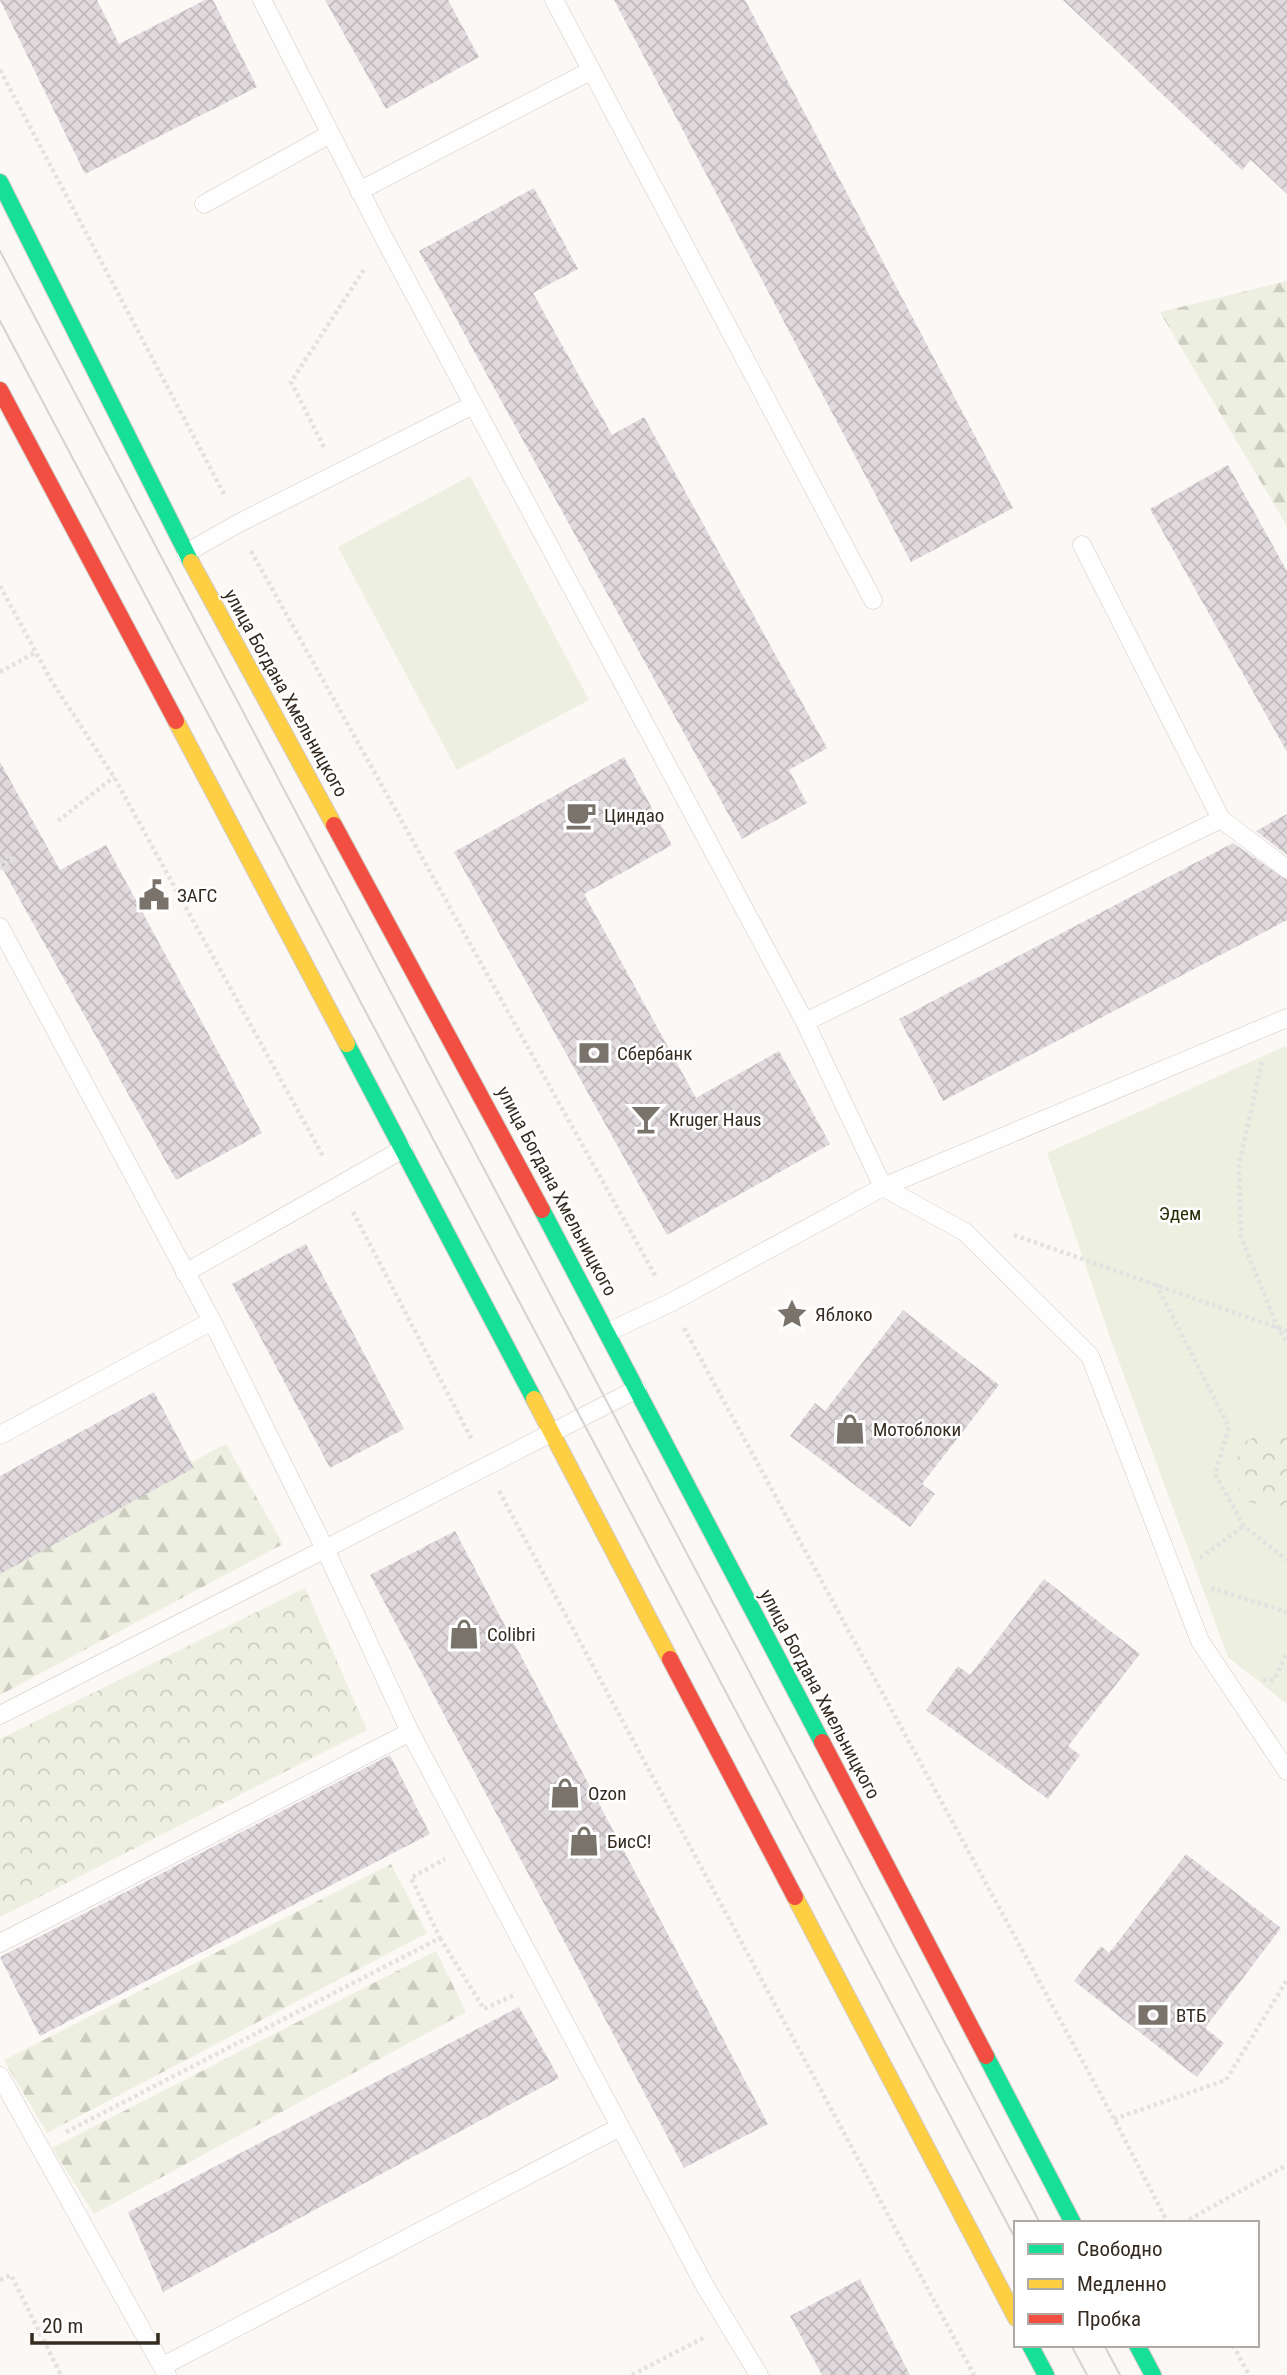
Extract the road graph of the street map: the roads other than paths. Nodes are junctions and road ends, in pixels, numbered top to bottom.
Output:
1 (262, 0) edge
2 (554, 0) edge
3 (590, 71) junction
4 (330, 134) junction
5 (0, 182) edge
6 (359, 191) junction
7 (204, 204) dead end
8 (0, 390) edge
9 (473, 405) junction
10 (1082, 545) dead end
11 (186, 553) junction
12 (873, 600) dead end
13 (1221, 819) junction
14 (1287, 869) edge
15 (0, 927) edge
16 (805, 1022) junction
17 (1279, 1022) edge
18 (403, 1149) junction
19 (883, 1187) junction
20 (186, 1273) junction
21 (212, 1321) junction
22 (608, 1332) junction
23 (637, 1389) junction
24 (551, 1434) junction
25 (0, 1435) edge
26 (326, 1549) junction
27 (0, 1715) edge
28 (410, 1732) junction
29 (1287, 1771) edge
30 (0, 1943) edge
31 (0, 2076) edge
32 (620, 2127) junction
33 (1072, 2221) edge
34 (1014, 2314) edge
35 (1031, 2347) edge
36 (1138, 2347) edge
37 (165, 2371) edge
38 (759, 2375) edge
39 (1046, 2375) edge
40 (1153, 2375) edge

1 - 4 lane
2 - 3 lane
3 - 6 lane
3 - 12 lane
4 - 6 lane
4 - 7 lane
5 - 11 highway, улица Богдана Хмельницкого
6 - 9 lane
8 - 18 highway
9 - 11 lane
9 - 16 lane
10 - 13 lane
11 - 22 highway, улица Богдана Хмельницкого
13 - 14 lane
13 - 16 lane
15 - 20 lane
16 - 19 lane
17 - 19 lane
18 - 20 lane
18 - 24 highway
19 - 22 lane
19 - 29 lane
20 - 21 lane
21 - 25 lane
21 - 26 lane
22 - 23 highway, улица Богдана Хмельницкого
23 - 24 lane
23 - 33 highway, улица Богдана Хмельницкого
24 - 26 lane
24 - 34 highway
26 - 27 lane
26 - 28 lane
28 - 30 lane
28 - 32 lane
31 - 37 lane
32 - 37 lane
32 - 38 lane
35 - 39 highway
36 - 40 highway

